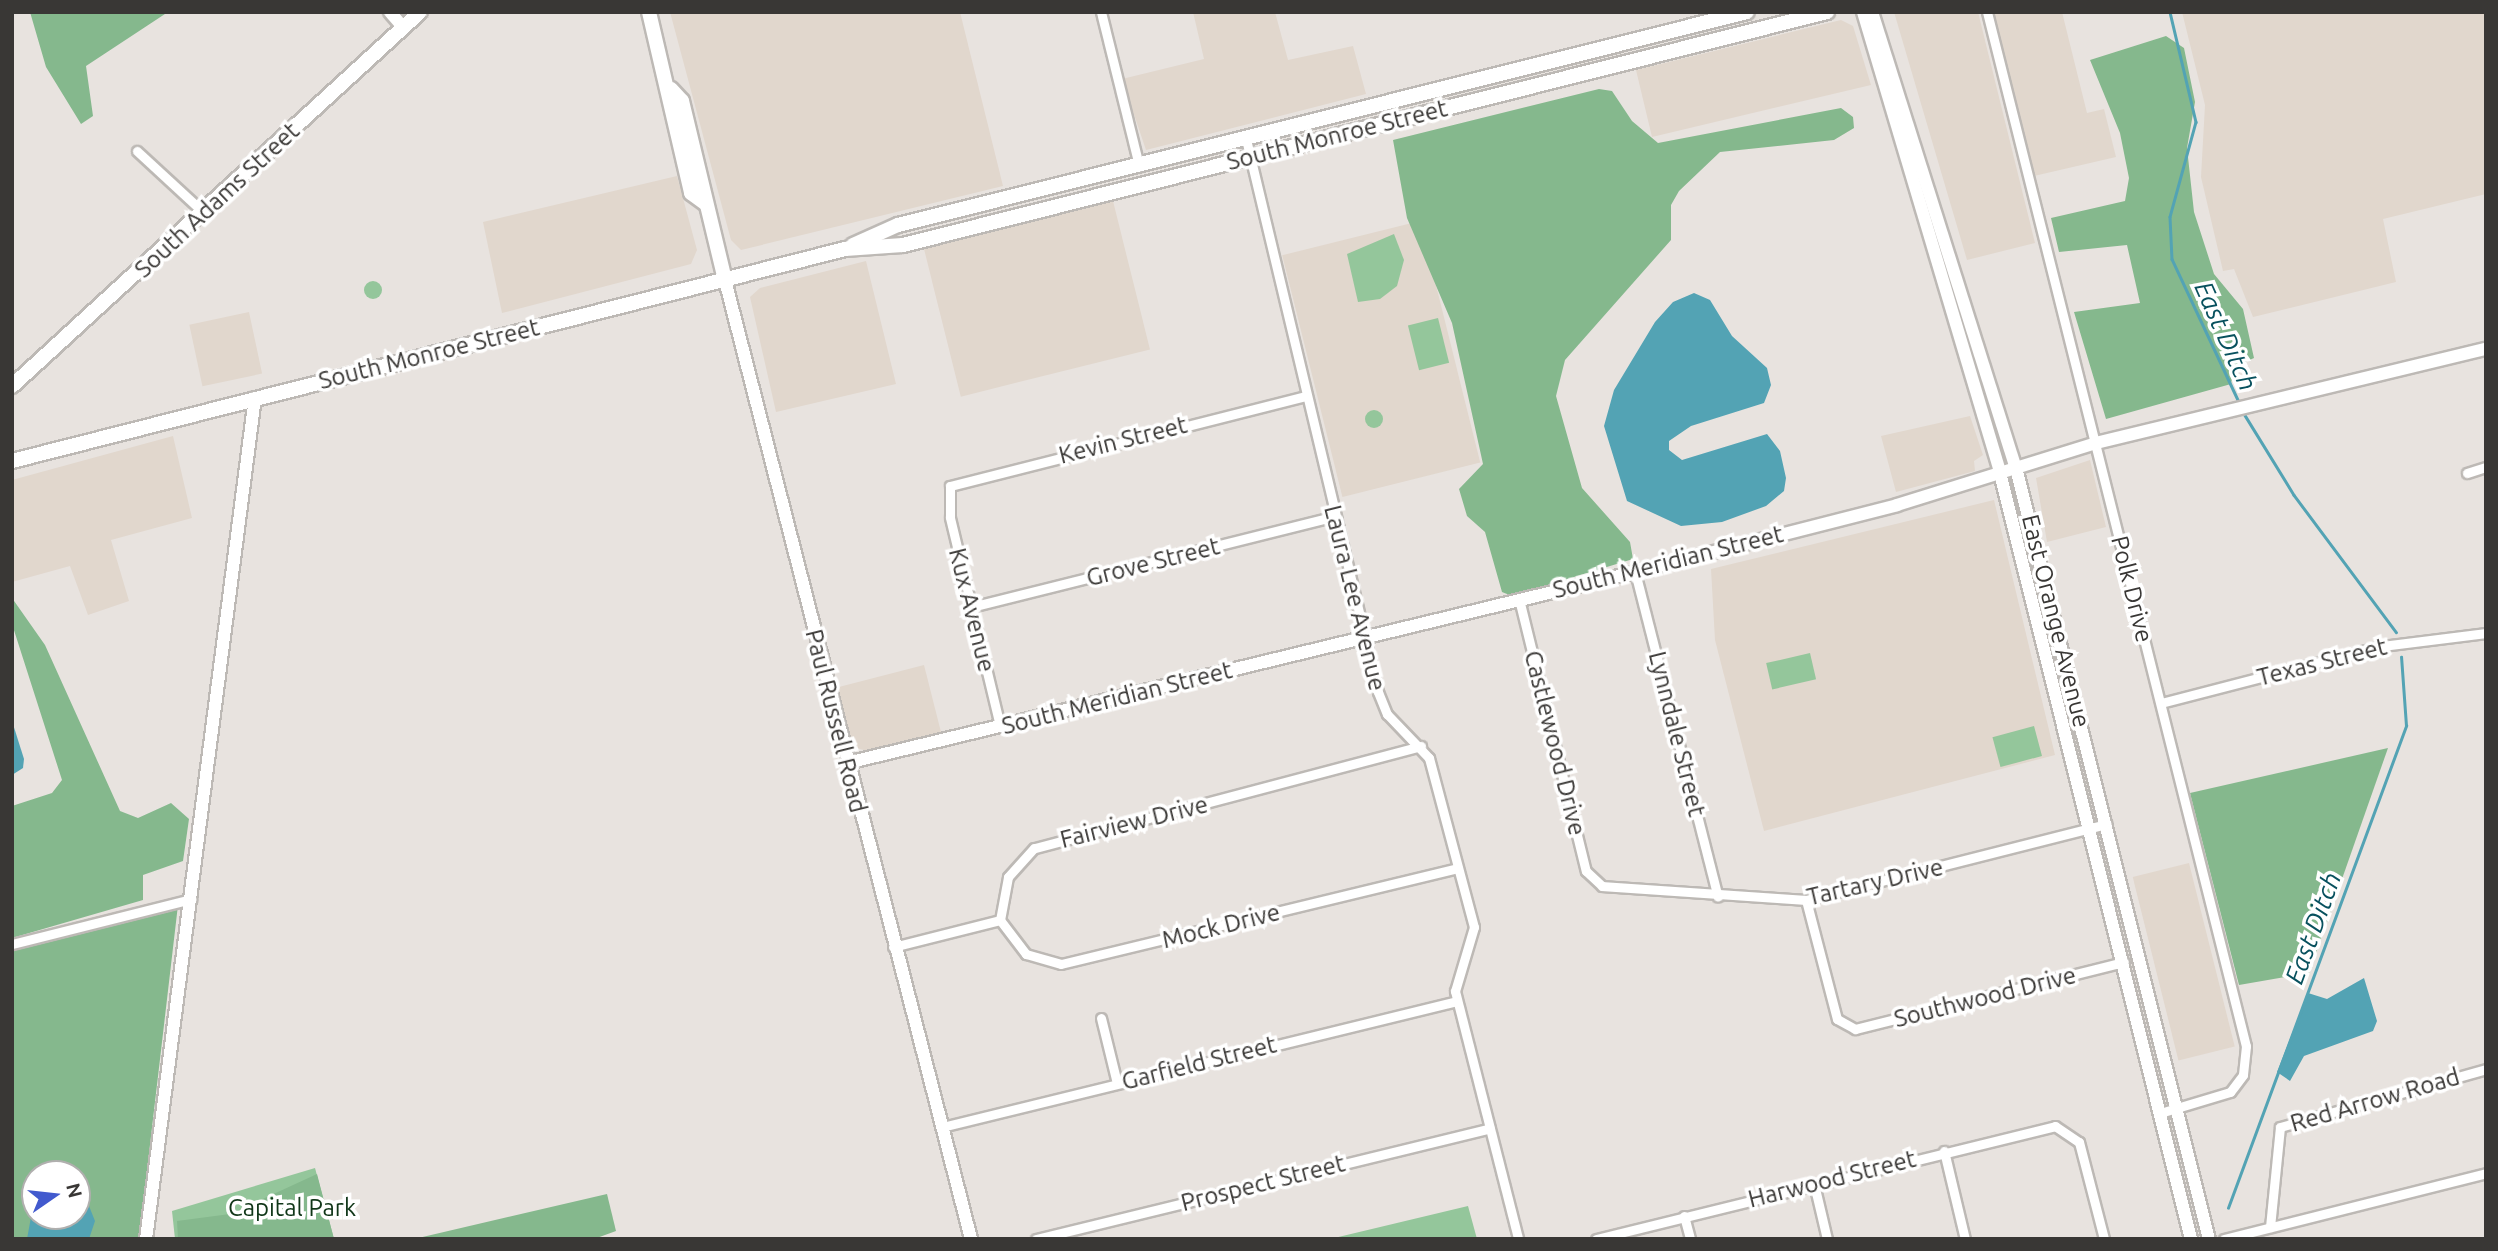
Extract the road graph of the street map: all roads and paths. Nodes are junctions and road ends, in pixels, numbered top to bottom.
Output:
1 (390, 12) edge
2 (421, 12) edge
3 (649, 12) edge
4 (1101, 12) edge
5 (1747, 12) edge
6 (1827, 12) edge
7 (1863, 12) edge
8 (1872, 12) edge
9 (1987, 12) edge
10 (404, 28) junction
11 (1247, 139) junction
12 (137, 151) dead end
13 (1251, 157) junction
14 (1139, 166) junction
15 (1056, 187) junction
16 (1060, 205) junction
17 (202, 212) junction
18 (946, 213) junction
19 (933, 237) junction
20 (845, 249) junction
21 (725, 280) junction
22 (2486, 349) edge
23 (12, 386) edge
24 (1306, 396) junction
25 (255, 398) junction
26 (2096, 443) junction
27 (12, 461) edge
28 (2486, 467) edge
29 (2016, 468) junction
30 (2000, 473) junction
31 (2468, 473) dead end
32 (947, 494) joint
33 (1335, 516) junction
34 (1635, 572) junction
35 (1519, 599) junction
36 (971, 607) junction
37 (2486, 633) edge
38 (1363, 638) junction
39 (2161, 703) junction
40 (1000, 726) junction
41 (1421, 747) junction
42 (847, 763) junction
43 (2107, 824) junction
44 (2091, 829) junction
45 (1458, 868) junction
46 (1597, 883) joint
47 (1718, 897) junction
48 (191, 899) junction
49 (1806, 900) junction
50 (1000, 920) junction
51 (12, 944) edge
52 (893, 947) junction
53 (2124, 962) junction
54 (1457, 1001) junction
55 (1101, 1018) dead end
56 (2486, 1069) edge
57 (1117, 1083) junction
58 (2177, 1109) junction
59 (2160, 1113) junction
60 (942, 1127) junction
61 (1490, 1128) junction
62 (1944, 1151) junction
63 (2486, 1173) edge
64 (1814, 1184) junction
65 (1684, 1216) junction
66 (2270, 1227) junction
67 (146, 1239) edge
68 (971, 1239) edge
69 (1036, 1239) edge
70 (1518, 1239) edge
71 (1596, 1239) edge
72 (1690, 1239) edge
73 (1827, 1239) edge
74 (1965, 1239) edge
75 (2104, 1239) edge
76 (2191, 1239) edge
77 (2209, 1239) edge
78 (2224, 1239) edge

1 - 10 street
2 - 10 main road, South Adams Street
3 - 21 main road, Paul Russell Road
4 - 14 street
5 - 11 main road, South Monroe Street
6 - 13 main road, South Monroe Street
7 - 30 street, East Orange Avenue
8 - 29 street, East Orange Avenue
9 - 26 street, Polk Drive
10 - 17 main road, South Adams Street
11 - 13 street, Laura Lee Avenue
11 - 14 main road, South Monroe Street
12 - 17 street
13 - 16 main road, South Monroe Street
13 - 24 street, Laura Lee Avenue
14 - 15 main road, South Monroe Street
15 - 16 main road
15 - 18 main road, South Monroe Street
16 - 19 main road, South Monroe Street
17 - 23 main road, South Adams Street
18 - 19 main road
18 - 20 main road, South Monroe Street
19 - 20 main road, South Monroe Street
20 - 21 main road, South Monroe Street
21 - 25 main road, South Monroe Street
21 - 42 street, Paul Russell Road
22 - 26 street, South Meridian Street
24 - 32 street, Kevin Street
24 - 33 street, Laura Lee Avenue
25 - 27 main road, South Monroe Street
25 - 48 street
26 - 29 street, South Meridian Street
26 - 39 street, Polk Drive
28 - 31 street
29 - 30 street, South Meridian Street
29 - 43 street, East Orange Avenue
30 - 34 street, South Meridian Street
30 - 44 street, East Orange Avenue
32 - 36 street, Kux Avenue
33 - 36 street, Grove Street
33 - 38 street, Laura Lee Avenue
34 - 35 street, South Meridian Street
34 - 47 street, Lynndale Street
35 - 38 street, South Meridian Street
35 - 46 street, Castlewood Drive
36 - 40 street, Kux Avenue
37 - 39 street, Texas Street
38 - 40 street, South Meridian Street
38 - 41 street, Laura Lee Avenue
39 - 58 street, Polk Drive
40 - 42 street, South Meridian Street
41 - 45 street, Laura Lee Avenue
41 - 50 street, Fairview Drive
42 - 52 street, Paul Russell Road
43 - 44 street, Tartary Drive
43 - 58 street, East Orange Avenue
44 - 49 street, Tartary Drive
44 - 53 street, East Orange Avenue
45 - 50 street, Mock Drive
45 - 54 street, Laura Lee Avenue
46 - 47 street, Tartary Drive
47 - 49 street, Tartary Drive
48 - 51 street
48 - 67 street
49 - 53 street, Southwood Drive
50 - 52 street
52 - 60 street, Paul Russell Road
53 - 59 street, East Orange Avenue
54 - 57 street, Garfield Street
54 - 61 street, Laura Lee Avenue
55 - 57 street
56 - 66 street, Red Arrow Road
57 - 60 street, Garfield Street
58 - 59 street, Polk Drive
58 - 77 street, East Orange Avenue
59 - 76 street, East Orange Avenue
60 - 68 street, Paul Russell Road
61 - 69 street, Prospect Street
61 - 70 street, Laura Lee Avenue
62 - 64 street, Harwood Street
62 - 74 street
62 - 75 street, Harwood Street
63 - 66 street
64 - 65 street, Harwood Street
64 - 73 street
65 - 71 street, Harwood Street
65 - 72 street
66 - 78 street

